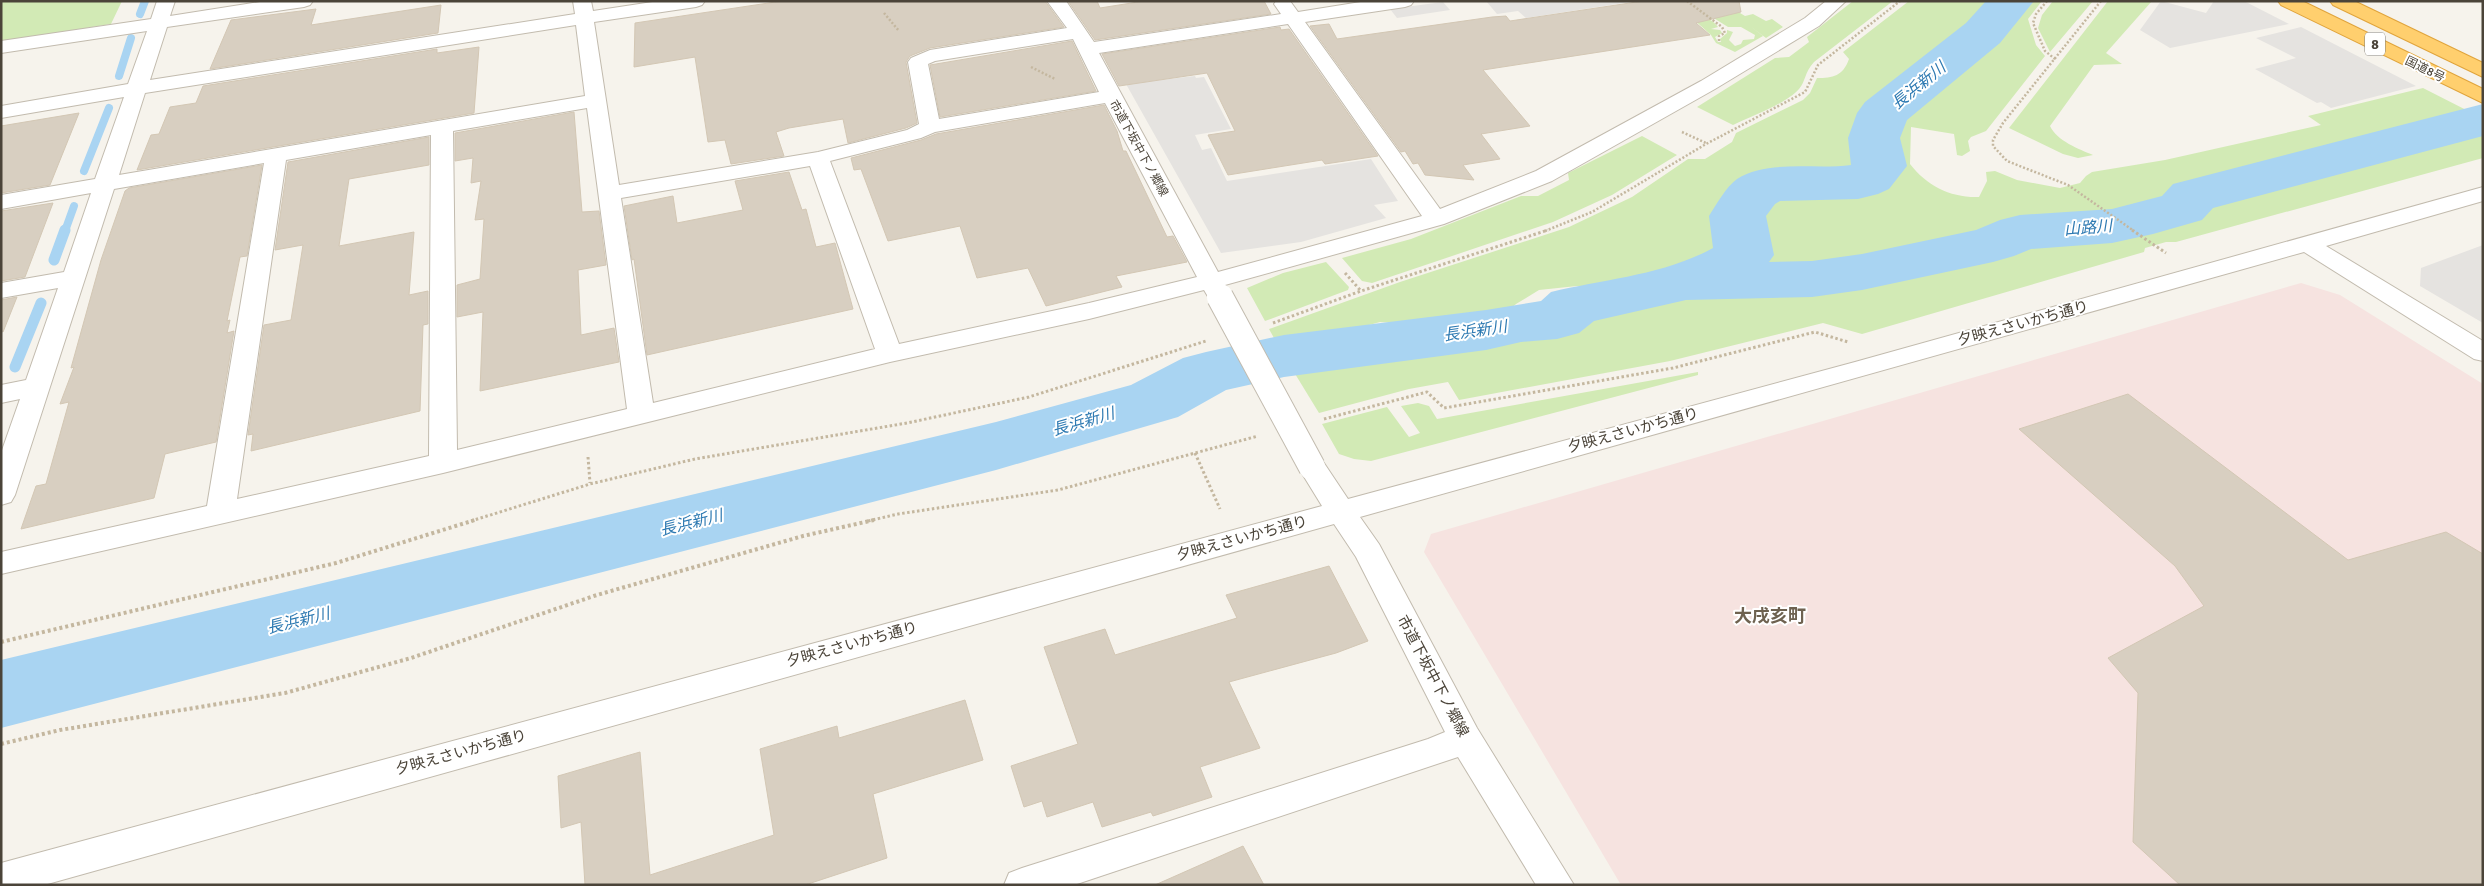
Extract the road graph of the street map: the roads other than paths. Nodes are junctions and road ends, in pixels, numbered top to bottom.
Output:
1 (304, 1) edge
2 (696, 1) edge
3 (1056, 1) edge
4 (1281, 1) edge
5 (1405, 1) edge
6 (1837, 1) edge
7 (2286, 1) edge
8 (2339, 1) edge
9 (583, 10) edge
10 (162, 12) edge
11 (1294, 18) junction
12 (1083, 40) junction
13 (1, 47) edge
14 (2483, 71) edge
15 (136, 88) junction
16 (1111, 96) junction
17 (2483, 97) edge
18 (597, 100) junction
19 (1, 112) edge
20 (442, 126) junction
21 (930, 127) junction
22 (276, 156) junction
23 (818, 158) junction
24 (104, 183) junction
25 (610, 193) junction
26 (2483, 194) edge
27 (1, 202) edge
28 (1436, 219) junction
29 (2307, 244) junction
30 (75, 277) junction
31 (1216, 288) junction
32 (1, 291) edge
33 (2483, 353) edge
34 (890, 354) junction
35 (37, 386) junction
36 (1, 394) edge
37 (641, 414) junction
38 (443, 463) junction
39 (1, 495) edge
40 (1342, 512) junction
41 (220, 514) junction
42 (1, 563) edge
43 (1465, 738) junction
44 (1080, 875) edge
45 (1, 880) edge
46 (1022, 885) edge
47 (1556, 885) edge

1 - 10 street
2 - 9 street
3 - 12 street, 市道下坂中下ノ郷線
4 - 11 street
5 - 11 street
6 - 28 street
7 - 17 highway, 国道8号 / 8
8 - 14 highway, 国道8号 / 8
9 - 15 street
9 - 18 street
10 - 13 street
10 - 15 street
11 - 12 street
11 - 28 street
12 - 16 street, 市道下坂中下ノ郷線
12 - 21 street
15 - 19 street
15 - 24 street
16 - 21 street
16 - 31 street, 市道下坂中下ノ郷線
18 - 20 street
18 - 25 street
20 - 22 street
20 - 38 street
21 - 23 street
22 - 24 street
22 - 41 street
23 - 25 street
23 - 34 street
24 - 27 street
24 - 30 street
25 - 37 street
26 - 29 street, 夕映えさいかち通り
28 - 31 street
29 - 33 street
29 - 40 street, 夕映えさいかち通り
30 - 32 street
30 - 35 street
31 - 34 street
31 - 40 street, 市道下坂中下ノ郷線, bridge
34 - 37 street
35 - 36 street
35 - 39 street
37 - 38 street
38 - 41 street
40 - 43 street, 市道下坂中下ノ郷線
40 - 45 street, 夕映えさいかち通り
41 - 42 street
43 - 44 street
43 - 47 street, 市道下坂中下ノ郷線
44 - 46 street

